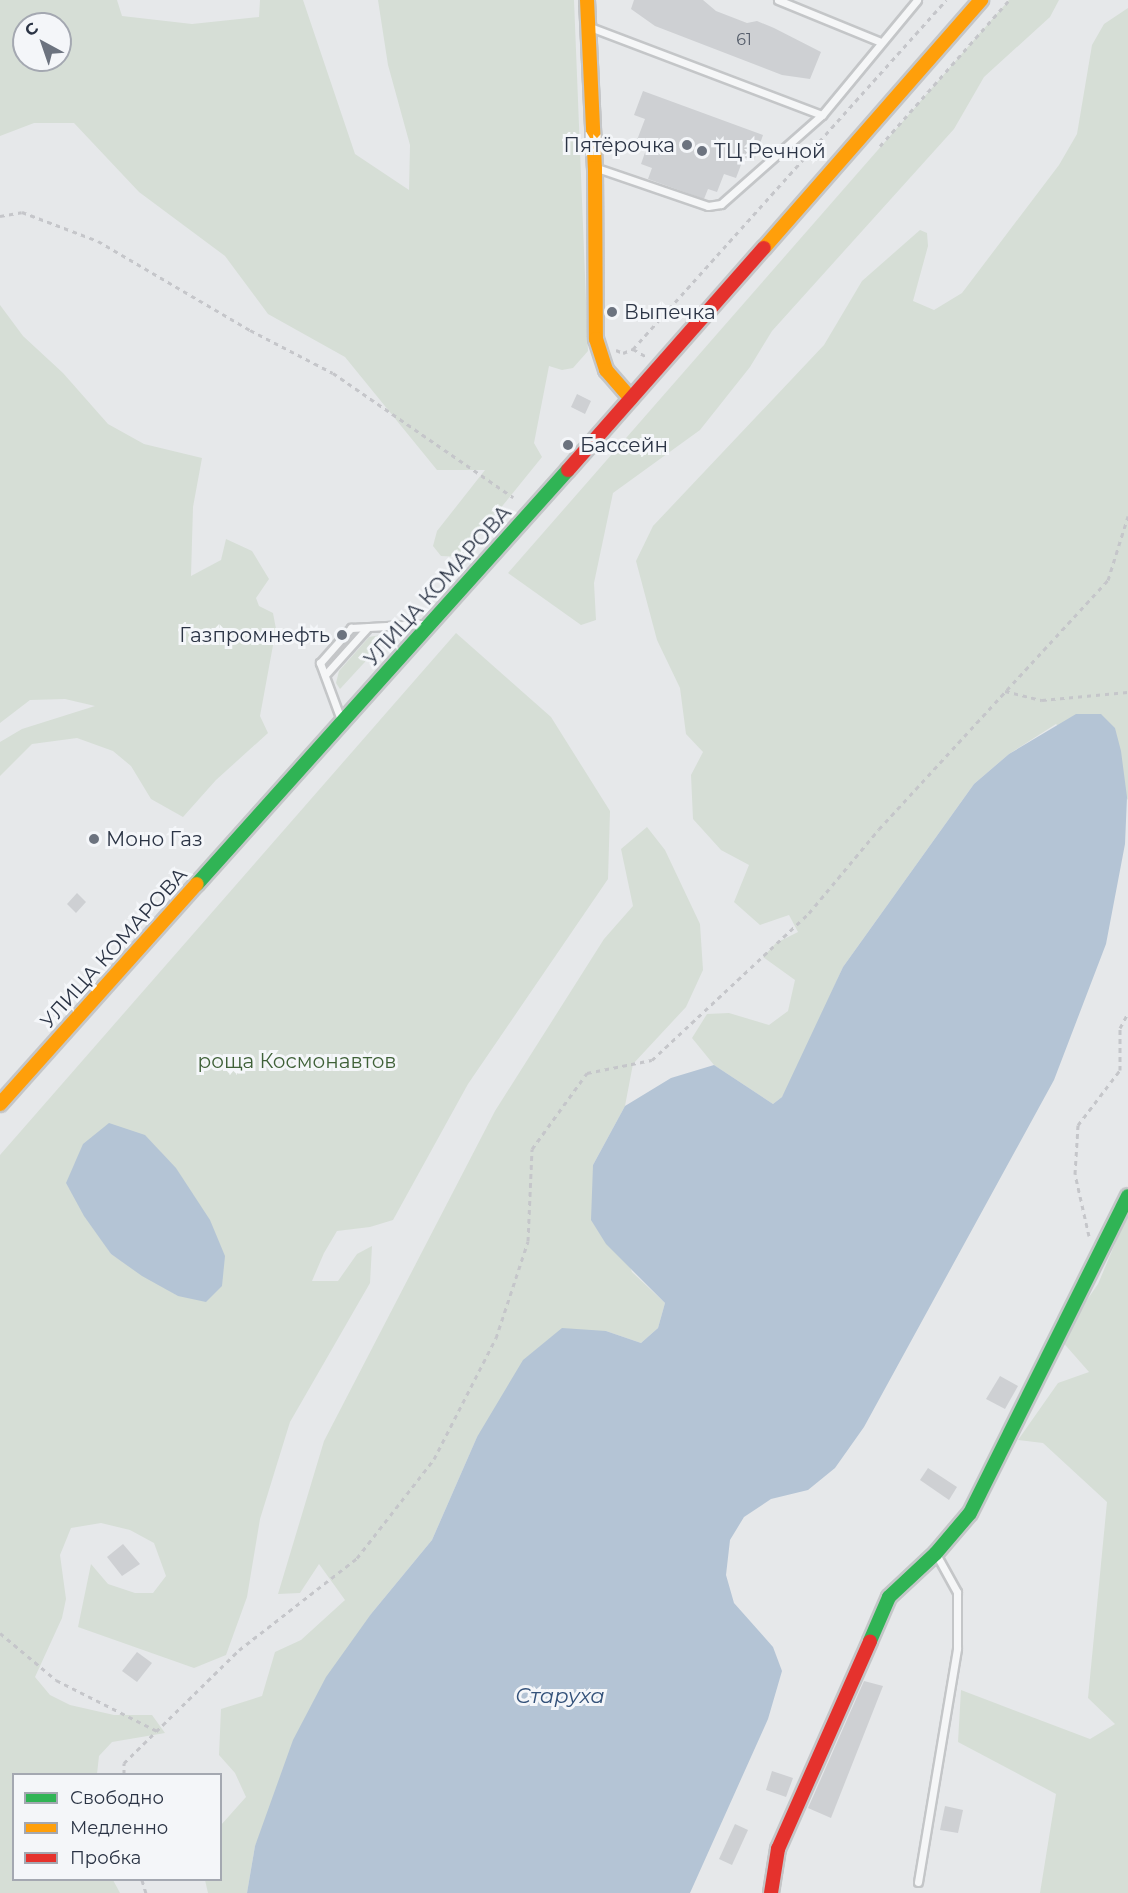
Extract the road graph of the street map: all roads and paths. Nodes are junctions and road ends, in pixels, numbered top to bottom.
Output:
1 (587, 0) edge
2 (778, 0) edge
3 (917, 0) edge
4 (946, 0) edge
5 (981, 0) edge
6 (588, 26) junction
7 (881, 42) junction
8 (822, 115) junction
9 (596, 168) junction
10 (0, 216) edge
11 (633, 349) dead end
12 (631, 399) junction
13 (513, 497) dead end
14 (1128, 516) edge
15 (431, 623) junction
16 (368, 627) junction
17 (325, 675) junction
18 (1005, 691) junction
19 (1128, 692) edge
20 (342, 722) junction
21 (1128, 1013) edge
22 (0, 1104) edge
23 (1128, 1196) edge
24 (1094, 1260) junction
25 (936, 1553) junction
26 (0, 1633) edge
27 (158, 1731) junction
28 (124, 1773) edge
29 (918, 1882) dead end
30 (771, 1893) edge

1 - 6 main road
2 - 7 lane
3 - 7 lane
4 - 11 path
5 - 12 main road, УЛИЦА КОМАРОВА
6 - 8 lane
6 - 9 main road
7 - 8 lane
8 - 9 lane
9 - 12 main road
10 - 13 path
12 - 15 main road, УЛИЦА КОМАРОВА
14 - 18 path
15 - 16 lane
15 - 20 main road, УЛИЦА КОМАРОВА
16 - 17 lane
16 - 17 lane
17 - 20 lane
18 - 19 path
18 - 27 path
20 - 22 main road, УЛИЦА КОМАРОВА
21 - 24 path
23 - 24 main road
24 - 25 main road
25 - 29 lane
25 - 30 main road
26 - 27 path
27 - 28 path

